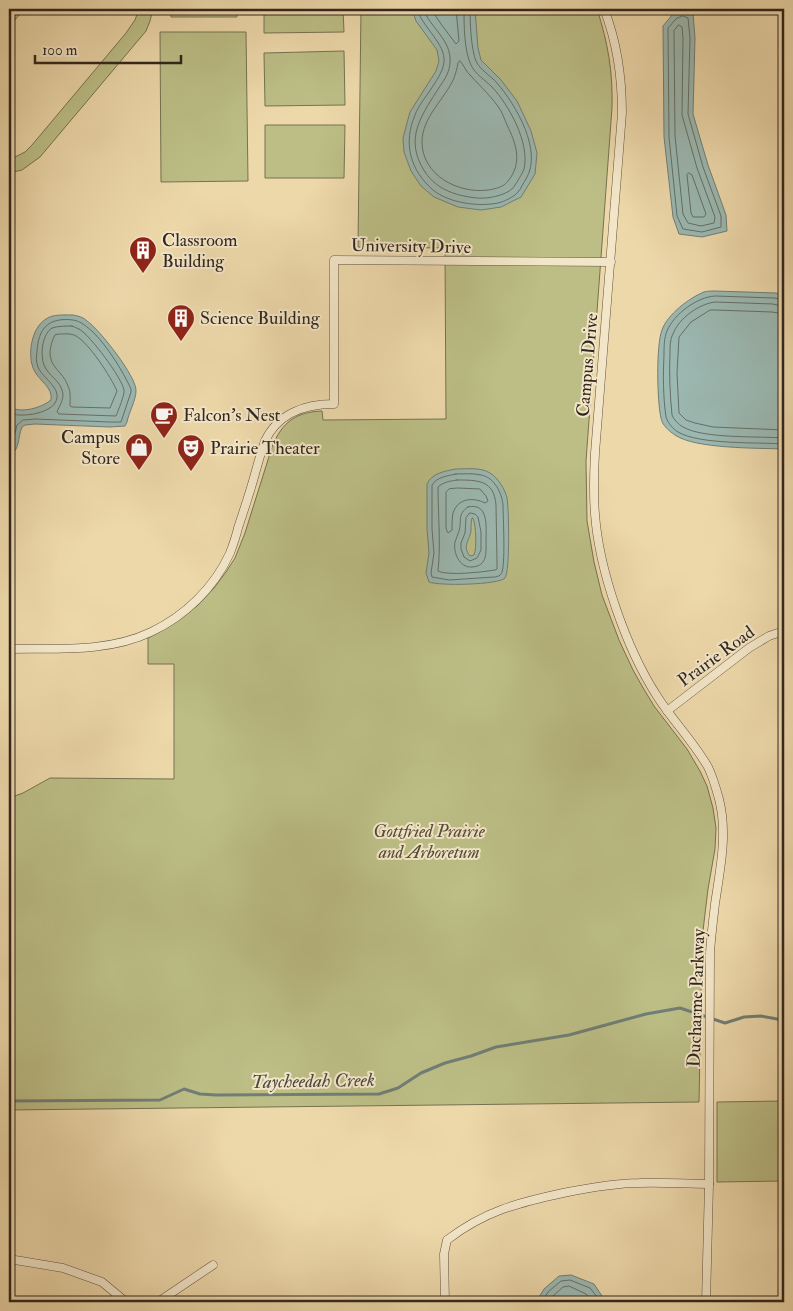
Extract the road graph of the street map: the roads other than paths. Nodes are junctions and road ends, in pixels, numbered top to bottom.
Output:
1 (604, 9) edge
2 (611, 262) junction
3 (784, 631) edge
4 (9, 649) edge
5 (667, 711) junction
6 (708, 1184) junction
7 (9, 1259) edge
8 (213, 1265) dead end
9 (126, 1302) edge
10 (158, 1302) edge
11 (445, 1302) edge
12 (706, 1302) edge

1 - 2 street, Campus Drive
2 - 4 street, University Drive
2 - 5 street, Campus Drive
3 - 5 street, Prairie Road
5 - 6 street, Ducharme Parkway
6 - 11 street
6 - 12 street, Ducharme Parkway
7 - 9 street
8 - 10 street

